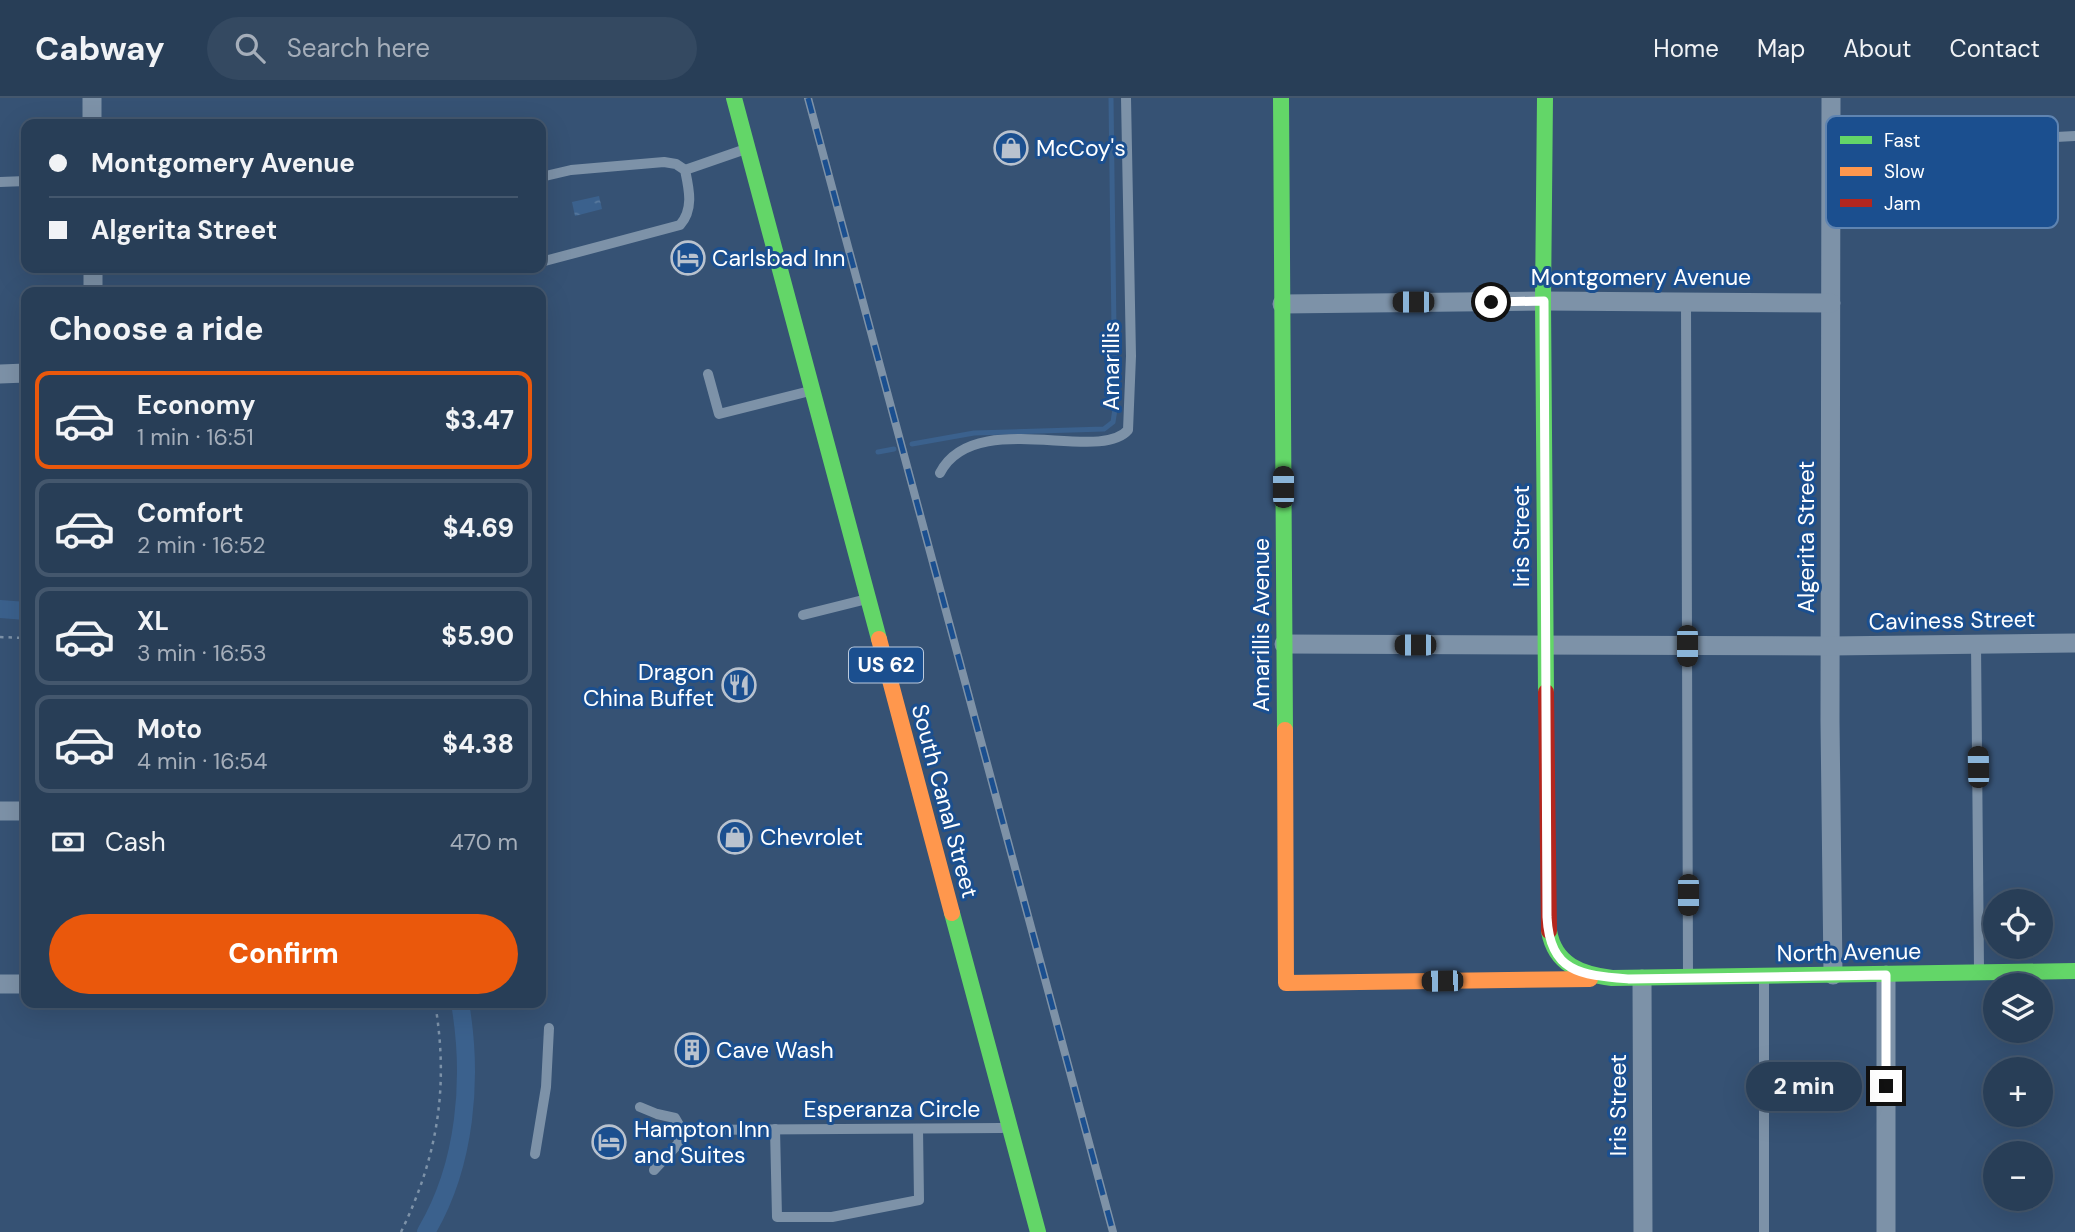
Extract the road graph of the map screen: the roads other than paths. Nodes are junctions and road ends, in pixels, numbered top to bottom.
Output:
1 (92, 98) edge
2 (734, 98) edge
3 (1126, 98) edge
4 (1281, 98) edge
5 (1545, 98) edge
6 (1831, 98) edge
7 (1831, 116) edge
8 (92, 119) edge
9 (748, 149) junction
10 (685, 170) junction
11 (546, 176) edge
12 (21, 181) edge
13 (0, 182) edge
14 (1831, 228) edge
15 (546, 261) edge
16 (1544, 301) junction
17 (1686, 302) junction
18 (1830, 303) junction
19 (1282, 304) junction
20 (21, 373) edge
21 (0, 374) edge
22 (708, 374) dead end
23 (812, 390) junction
24 (940, 473) dead end
25 (868, 598) junction
26 (803, 615) dead end
27 (2075, 643) edge
28 (1284, 644) junction
29 (1976, 644) junction
30 (1546, 646) junction
31 (1687, 646) junction
32 (1831, 646) junction
33 (0, 811) edge
34 (21, 811) edge
35 (1568, 966) joint
36 (2075, 971) edge
37 (1979, 972) junction
38 (1833, 975) junction
39 (1886, 975) junction
40 (1764, 976) junction
41 (1689, 978) junction
42 (1633, 979) junction
43 (1286, 983) joint
44 (0, 984) edge
45 (21, 984) edge
46 (549, 1028) dead end
47 (640, 1107) dead end
48 (1009, 1128) junction
49 (775, 1129) junction
50 (918, 1129) junction
51 (686, 1130) junction
52 (535, 1154) dead end
53 (654, 1170) dead end
54 (1038, 1232) edge
55 (1643, 1232) edge
56 (1764, 1232) edge
57 (1886, 1232) edge

1 - 8 street
2 - 9 main road, South Canal Street / US 62
3 - 24 lane, Amarillis
4 - 19 main road, Amarillis Avenue
5 - 16 main road, Iris Street
6 - 7 street, Algerita Street
9 - 10 lane
9 - 23 main road, South Canal Street / US 62
10 - 11 lane
10 - 15 lane
12 - 13 lane
14 - 18 street, Algerita Street
16 - 17 street, Montgomery Avenue
16 - 19 street, Montgomery Avenue
16 - 30 main road, Iris Street
17 - 18 street, Montgomery Avenue
17 - 31 lane
18 - 32 street, Algerita Street
19 - 28 main road, Amarillis Avenue
20 - 21 street
22 - 23 lane
23 - 25 main road, South Canal Street / US 62
25 - 26 lane
25 - 48 main road, South Canal Street / US 62
27 - 29 street, Caviness Street
28 - 30 street, Caviness Street
28 - 43 main road, Amarillis Avenue
29 - 32 street, Caviness Street
29 - 37 lane
30 - 31 street, Caviness Street
30 - 35 main road, Iris Street
31 - 32 street, Caviness Street
31 - 41 lane
32 - 38 street, Algerita Street
33 - 34 street
35 - 42 main road, North Avenue
36 - 37 main road, North Avenue
37 - 39 main road, North Avenue
38 - 39 main road, North Avenue
38 - 40 main road, North Avenue
39 - 57 street
40 - 41 main road, North Avenue
40 - 56 lane
41 - 42 main road, North Avenue
42 - 43 main road, North Avenue
42 - 55 street, Iris Street
44 - 45 street
46 - 52 lane
47 - 51 lane
48 - 50 lane, Esperanza Circle
48 - 54 main road, South Canal Street / US 62
49 - 50 lane, Esperanza Circle
49 - 50 lane
49 - 51 lane, Esperanza Circle
51 - 53 lane

